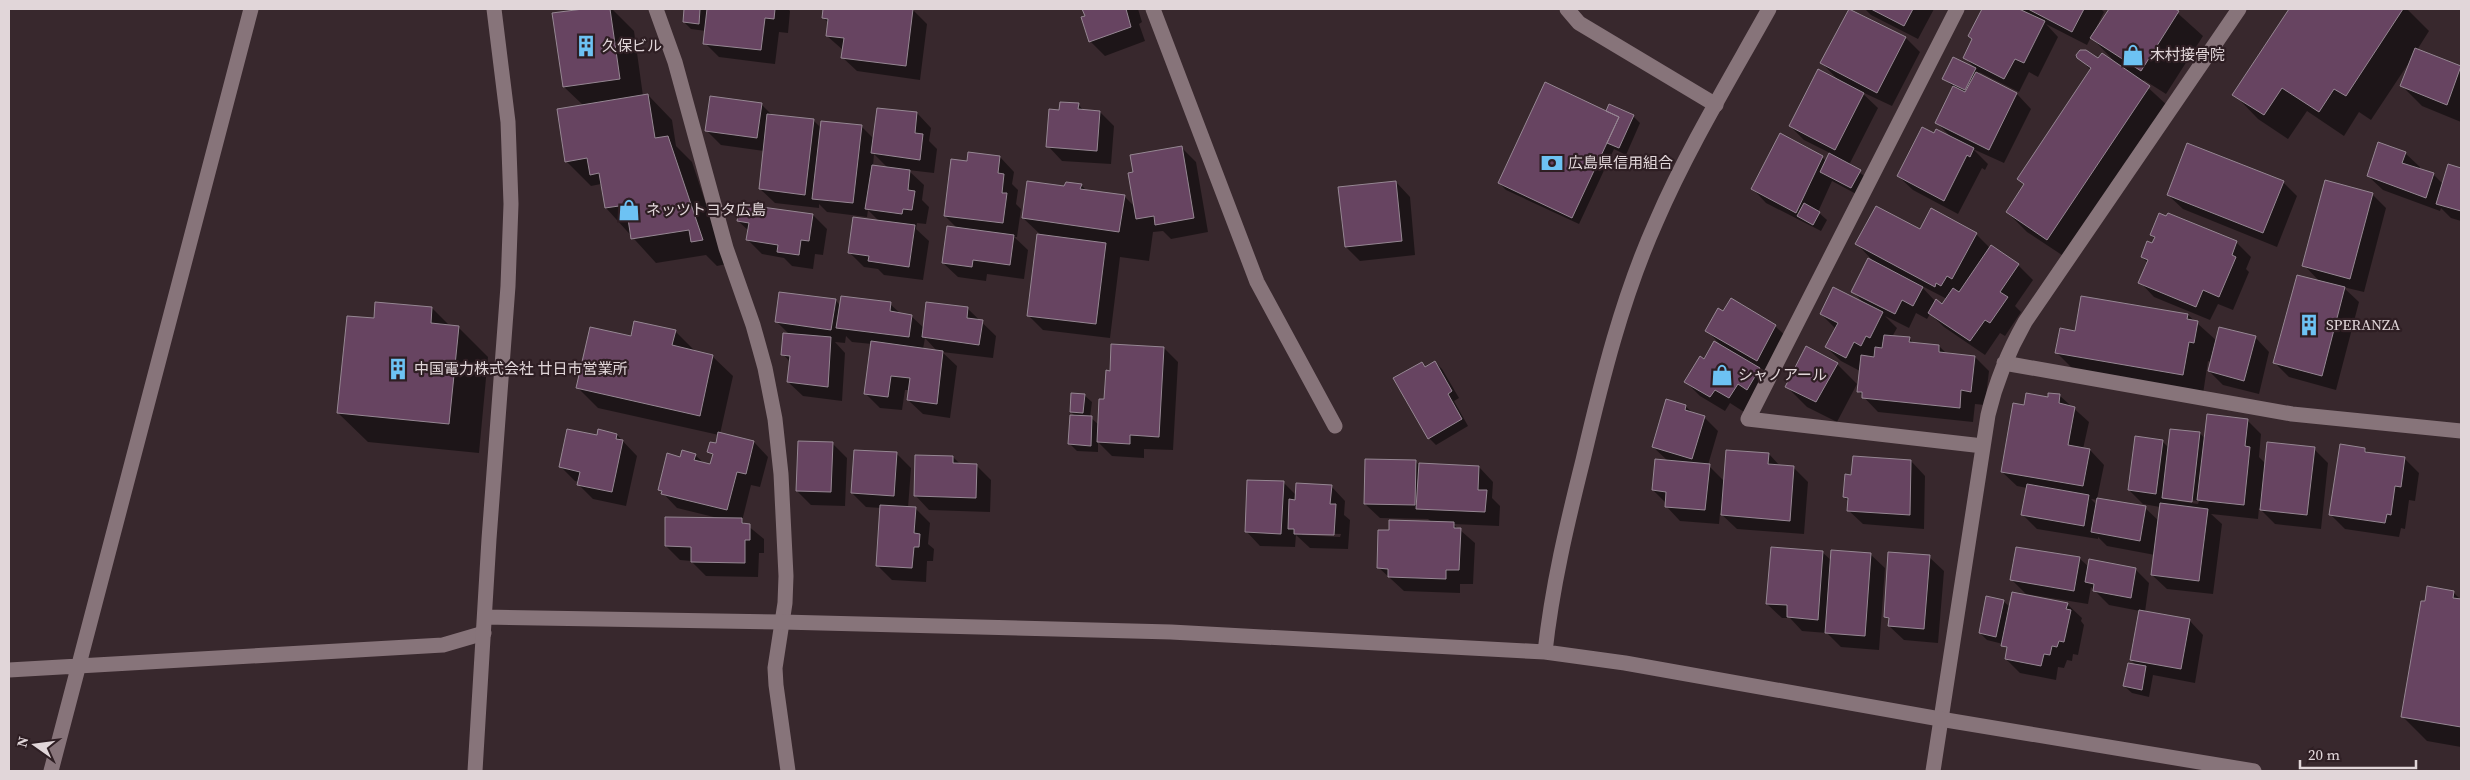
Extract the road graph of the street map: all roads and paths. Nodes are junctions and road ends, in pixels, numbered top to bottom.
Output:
1 (251, 9) edge
2 (494, 9) edge
3 (656, 9) edge
4 (1153, 9) edge
5 (1567, 9) edge
6 (1769, 9) edge
7 (1957, 9) edge
8 (2239, 9) edge
9 (1716, 105) junction
10 (2004, 363) junction
11 (1335, 426) dead end
12 (2461, 431) edge
13 (1983, 446) junction
14 (782, 622) junction
15 (484, 625) junction
16 (1545, 652) junction
17 (78, 665) junction
18 (9, 670) edge
19 (1940, 719) junction
20 (51, 771) edge
21 (475, 771) edge
22 (788, 771) edge
23 (1933, 771) edge
24 (2254, 771) edge

1 - 17 street
2 - 15 street
3 - 14 street
4 - 11 street
5 - 9 street
6 - 9 street
7 - 13 street
8 - 10 street
9 - 16 street
10 - 12 street
10 - 13 street
13 - 19 street
14 - 15 street
14 - 16 street
14 - 22 street
15 - 17 street
15 - 21 street
16 - 19 street
17 - 18 street
17 - 20 street
19 - 23 street
19 - 24 street

